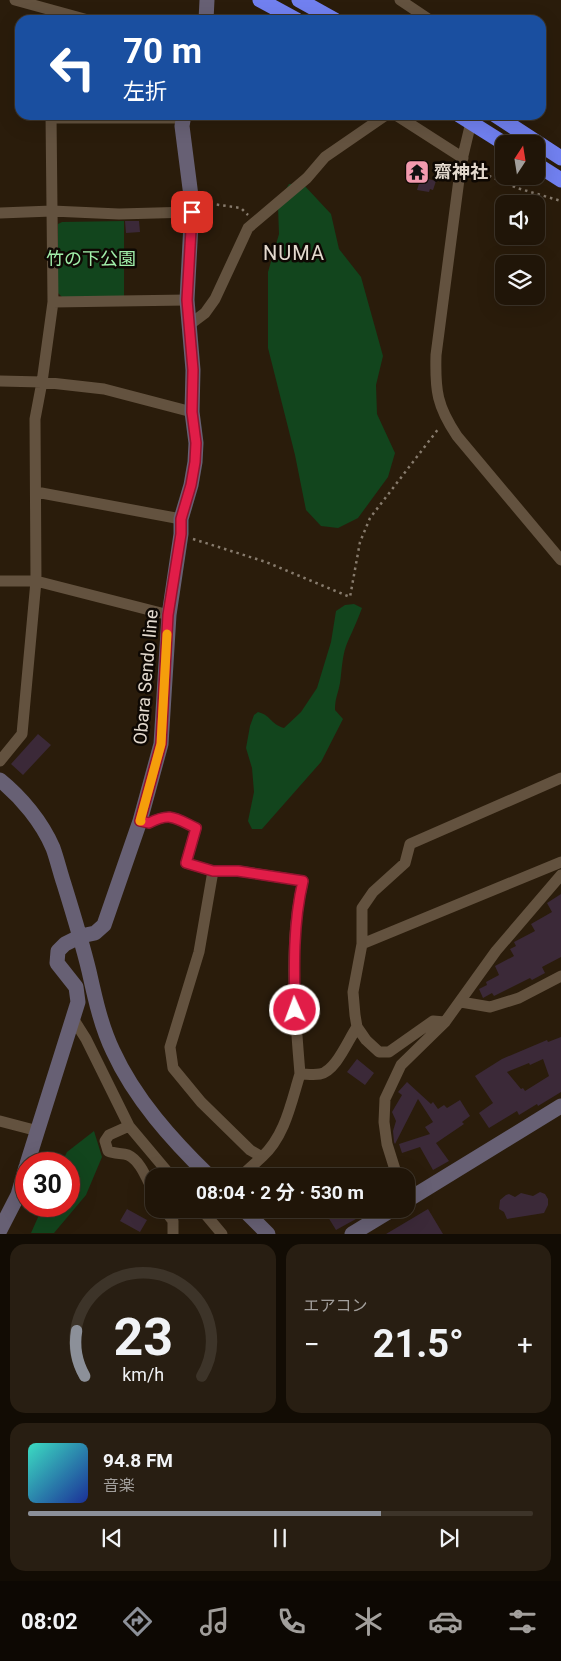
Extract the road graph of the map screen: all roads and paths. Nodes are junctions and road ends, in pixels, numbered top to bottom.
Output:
1 (15, 0) edge
2 (207, 0) edge
3 (260, 0) edge
4 (299, 0) edge
5 (400, 0) edge
6 (48, 14) edge
7 (206, 15) edge
8 (288, 15) edge
9 (326, 15) edge
10 (422, 15) edge
11 (51, 120) edge
12 (183, 120) edge
13 (379, 120) edge
14 (404, 120) edge
15 (467, 120) edge
16 (472, 120) edge
17 (504, 120) edge
18 (495, 138) edge
19 (463, 158) junction
20 (561, 158) edge
21 (545, 170) edge
22 (561, 180) edge
23 (561, 202) edge
24 (52, 211) junction
25 (192, 212) junction
26 (0, 213) edge
27 (255, 222) junction
28 (187, 300) junction
29 (53, 302) junction
30 (189, 325) junction
31 (0, 381) edge
32 (42, 382) junction
33 (192, 412) junction
34 (446, 420) junction
35 (36, 492) junction
36 (181, 527) junction
37 (561, 560) edge
38 (0, 581) edge
39 (36, 581) junction
40 (168, 615) junction
41 (0, 760) edge
42 (561, 778) edge
43 (0, 780) edge
44 (140, 821) junction
45 (561, 862) edge
46 (213, 871) junction
47 (561, 875) edge
48 (81, 936) junction
49 (362, 944) junction
50 (561, 976) edge
51 (461, 1002) junction
52 (74, 1020) junction
53 (445, 1022) junction
54 (357, 1027) junction
55 (300, 1074) junction
56 (561, 1106) edge
57 (0, 1121) edge
58 (129, 1126) junction
59 (38, 1131) junction
60 (31, 1152) edge
61 (259, 1161) junction
62 (164, 1168) edge
63 (201, 1168) edge
64 (251, 1168) edge
65 (394, 1168) edge
66 (145, 1176) edge
67 (415, 1195) edge
68 (15, 1199) edge
69 (5, 1211) edge
70 (170, 1218) edge
71 (209, 1218) edge
72 (252, 1218) edge
73 (378, 1218) edge
74 (0, 1230) edge
75 (173, 1234) edge
76 (222, 1234) edge
77 (268, 1234) edge
78 (352, 1234) edge

1 - 6 street
2 - 7 main road
3 - 8 highway
4 - 9 highway
5 - 10 street
11 - 24 street
12 - 25 main road, Obara Sendo line
13 - 27 street
14 - 19 street
15 - 18 highway
16 - 19 street
17 - 20 highway
19 - 23 path
19 - 34 street
21 - 22 highway
24 - 25 street
24 - 26 street
24 - 29 street
25 - 27 path
25 - 28 main road, Obara Sendo line
27 - 30 street
28 - 29 street
28 - 30 main road, Obara Sendo line
29 - 32 street
30 - 33 main road, Obara Sendo line
31 - 32 street
32 - 33 street
32 - 35 street
33 - 36 main road, Obara Sendo line
34 - 36 path
34 - 37 street
35 - 36 street
35 - 39 street
36 - 40 main road, Obara Sendo line
38 - 39 street
39 - 40 street
39 - 41 street
40 - 44 main road, Obara Sendo line
42 - 49 street
43 - 48 main road
44 - 46 street
44 - 48 main road, Obara Sendo line
45 - 49 street
46 - 55 street
46 - 61 street
47 - 51 street
48 - 52 main road, Obara Sendo line
48 - 63 main road
49 - 54 street
50 - 51 street
51 - 53 street
52 - 58 street
52 - 59 main road, Obara Sendo line
53 - 54 street
53 - 65 street
54 - 55 street
55 - 61 street
56 - 67 main road
57 - 59 street
58 - 62 street
58 - 66 street
59 - 60 main road, Obara Sendo line
61 - 64 street
68 - 69 main road, Obara Sendo line
69 - 74 main road, Obara Sendo line
70 - 75 street
71 - 76 street
72 - 77 main road
73 - 78 main road

